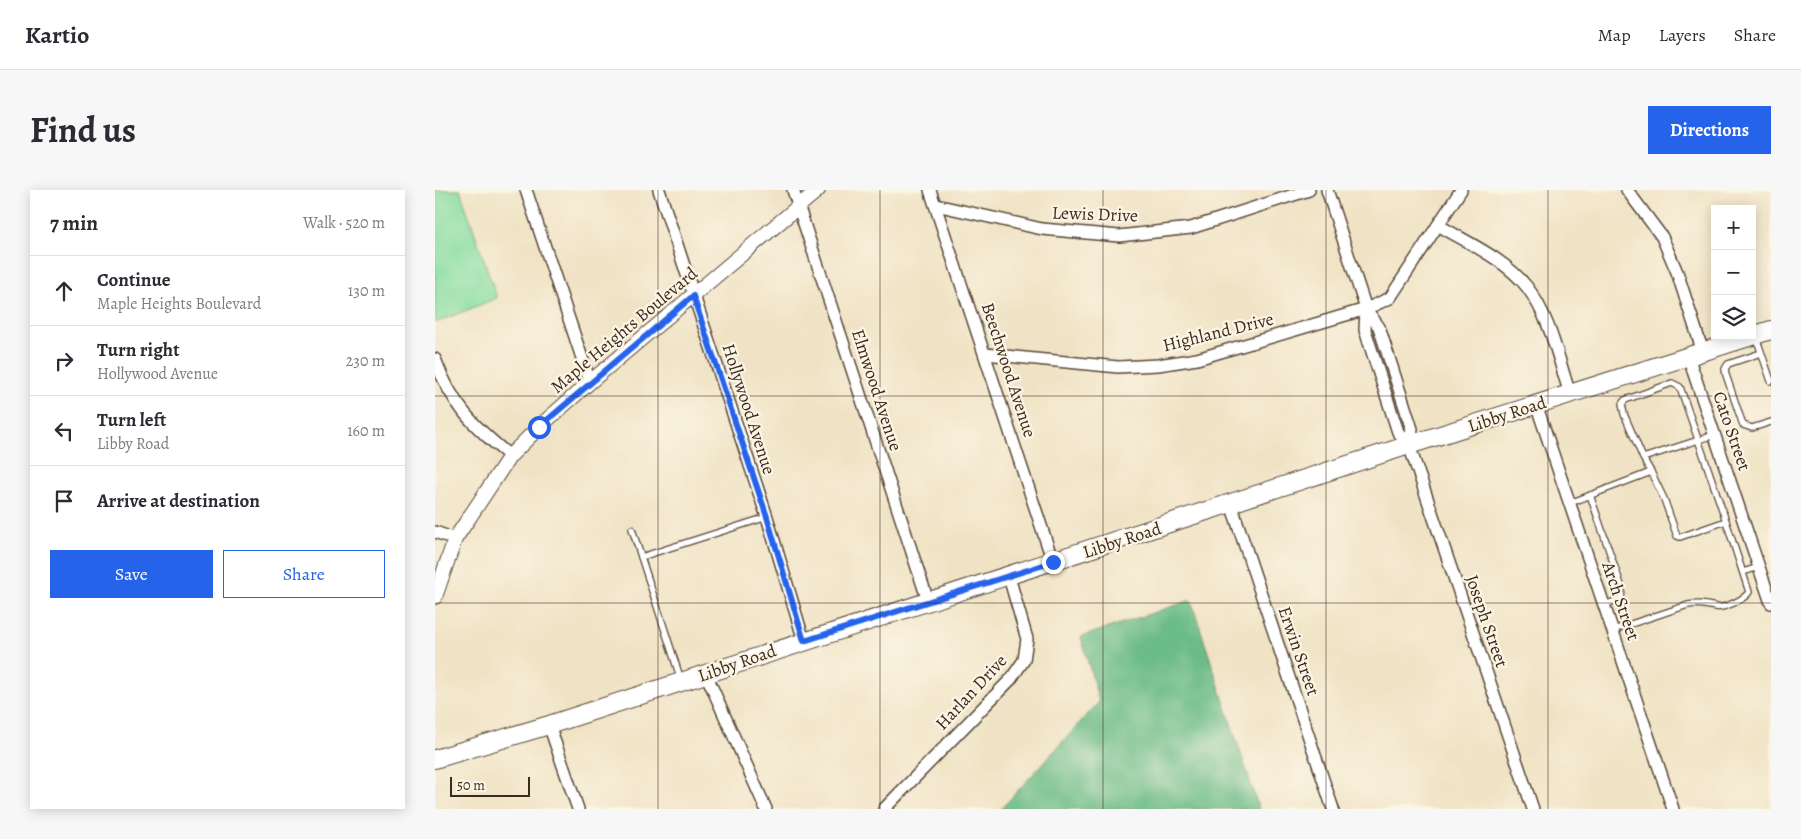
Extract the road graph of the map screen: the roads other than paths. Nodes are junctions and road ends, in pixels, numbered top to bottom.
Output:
1 (526, 190) edge
2 (659, 190) edge
3 (793, 190) edge
4 (818, 190) edge
5 (930, 190) edge
6 (1309, 190) edge
7 (1327, 190) edge
8 (1461, 190) edge
9 (1627, 190) edge
10 (935, 206) junction
11 (798, 207) junction
12 (1438, 225) junction
13 (693, 296) junction
14 (1366, 309) junction
15 (1757, 334) edge
16 (1761, 353) junction
17 (985, 354) junction
18 (1695, 354) junction
19 (435, 358) edge
20 (1771, 381) edge
21 (590, 382) junction
22 (1570, 394) junction
23 (1537, 404) junction
24 (1771, 422) edge
25 (1714, 435) junction
26 (1699, 440) junction
27 (1409, 445) junction
28 (510, 456) junction
29 (1643, 458) junction
30 (1651, 472) junction
31 (1590, 495) junction
32 (1570, 503) junction
33 (1231, 504) junction
34 (767, 517) junction
35 (1726, 521) junction
36 (632, 530) dead end
37 (435, 532) edge
38 (455, 540) junction
39 (641, 557) junction
40 (1053, 562) junction
41 (1759, 567) junction
42 (1743, 572) junction
43 (1009, 577) junction
44 (435, 598) edge
45 (928, 601) junction
46 (1771, 602) edge
47 (1604, 605) junction
48 (1613, 630) junction
49 (804, 641) junction
50 (706, 674) junction
51 (682, 682) junction
52 (549, 725) junction
53 (435, 759) edge
54 (578, 809) edge
55 (766, 809) edge
56 (884, 809) edge
57 (1333, 809) edge
58 (1533, 809) edge
59 (1673, 809) edge

1 - 21 street
2 - 13 street, Hollywood Avenue
3 - 11 street, Elmwood Avenue
4 - 11 street, Maple Heights Boulevard
5 - 10 street, Beechwood Avenue
6 - 10 street, Lewis Drive
7 - 14 street, Joseph Street
8 - 12 street, Highland Drive
9 - 18 street, Cato Street
10 - 17 street, Beechwood Avenue
11 - 13 street, Maple Heights Boulevard
11 - 45 street, Elmwood Avenue
12 - 14 street, Highland Drive
12 - 22 street
13 - 21 street, Maple Heights Boulevard
13 - 34 street, Hollywood Avenue
14 - 17 street, Highland Drive
14 - 27 street, Joseph Street
15 - 16 lane
15 - 18 main road, Libby Road
16 - 20 lane
16 - 24 lane
17 - 40 street, Beechwood Avenue
18 - 22 main road, Libby Road
18 - 25 street, Cato Street
19 - 28 street
21 - 28 street, Maple Heights Boulevard
22 - 23 main road, Libby Road
23 - 27 main road, Libby Road
23 - 32 street, Arch Street
25 - 26 lane
25 - 41 street, Cato Street
26 - 29 lane
26 - 29 lane
26 - 35 lane
27 - 33 main road, Libby Road
27 - 58 street, Joseph Street
28 - 38 street, Maple Heights Boulevard
29 - 30 lane
30 - 31 lane
30 - 35 lane
31 - 32 lane
31 - 47 lane
32 - 47 street, Arch Street
33 - 40 main road, Libby Road
33 - 57 street, Erwin Street
34 - 39 lane
34 - 49 street, Hollywood Avenue
35 - 42 lane
36 - 39 lane
37 - 38 street
38 - 44 street, Maple Heights Boulevard
39 - 51 lane
40 - 43 main road, Libby Road
41 - 42 lane
41 - 46 street, Cato Street
42 - 48 lane
43 - 45 main road, Libby Road
43 - 56 street, Harlan Drive
45 - 49 main road, Libby Road
47 - 48 street, Arch Street
48 - 59 street, Arch Street
49 - 50 main road, Libby Road
50 - 51 main road, Libby Road
50 - 55 street
51 - 52 main road, Libby Road
52 - 53 main road, Libby Road
52 - 54 street

